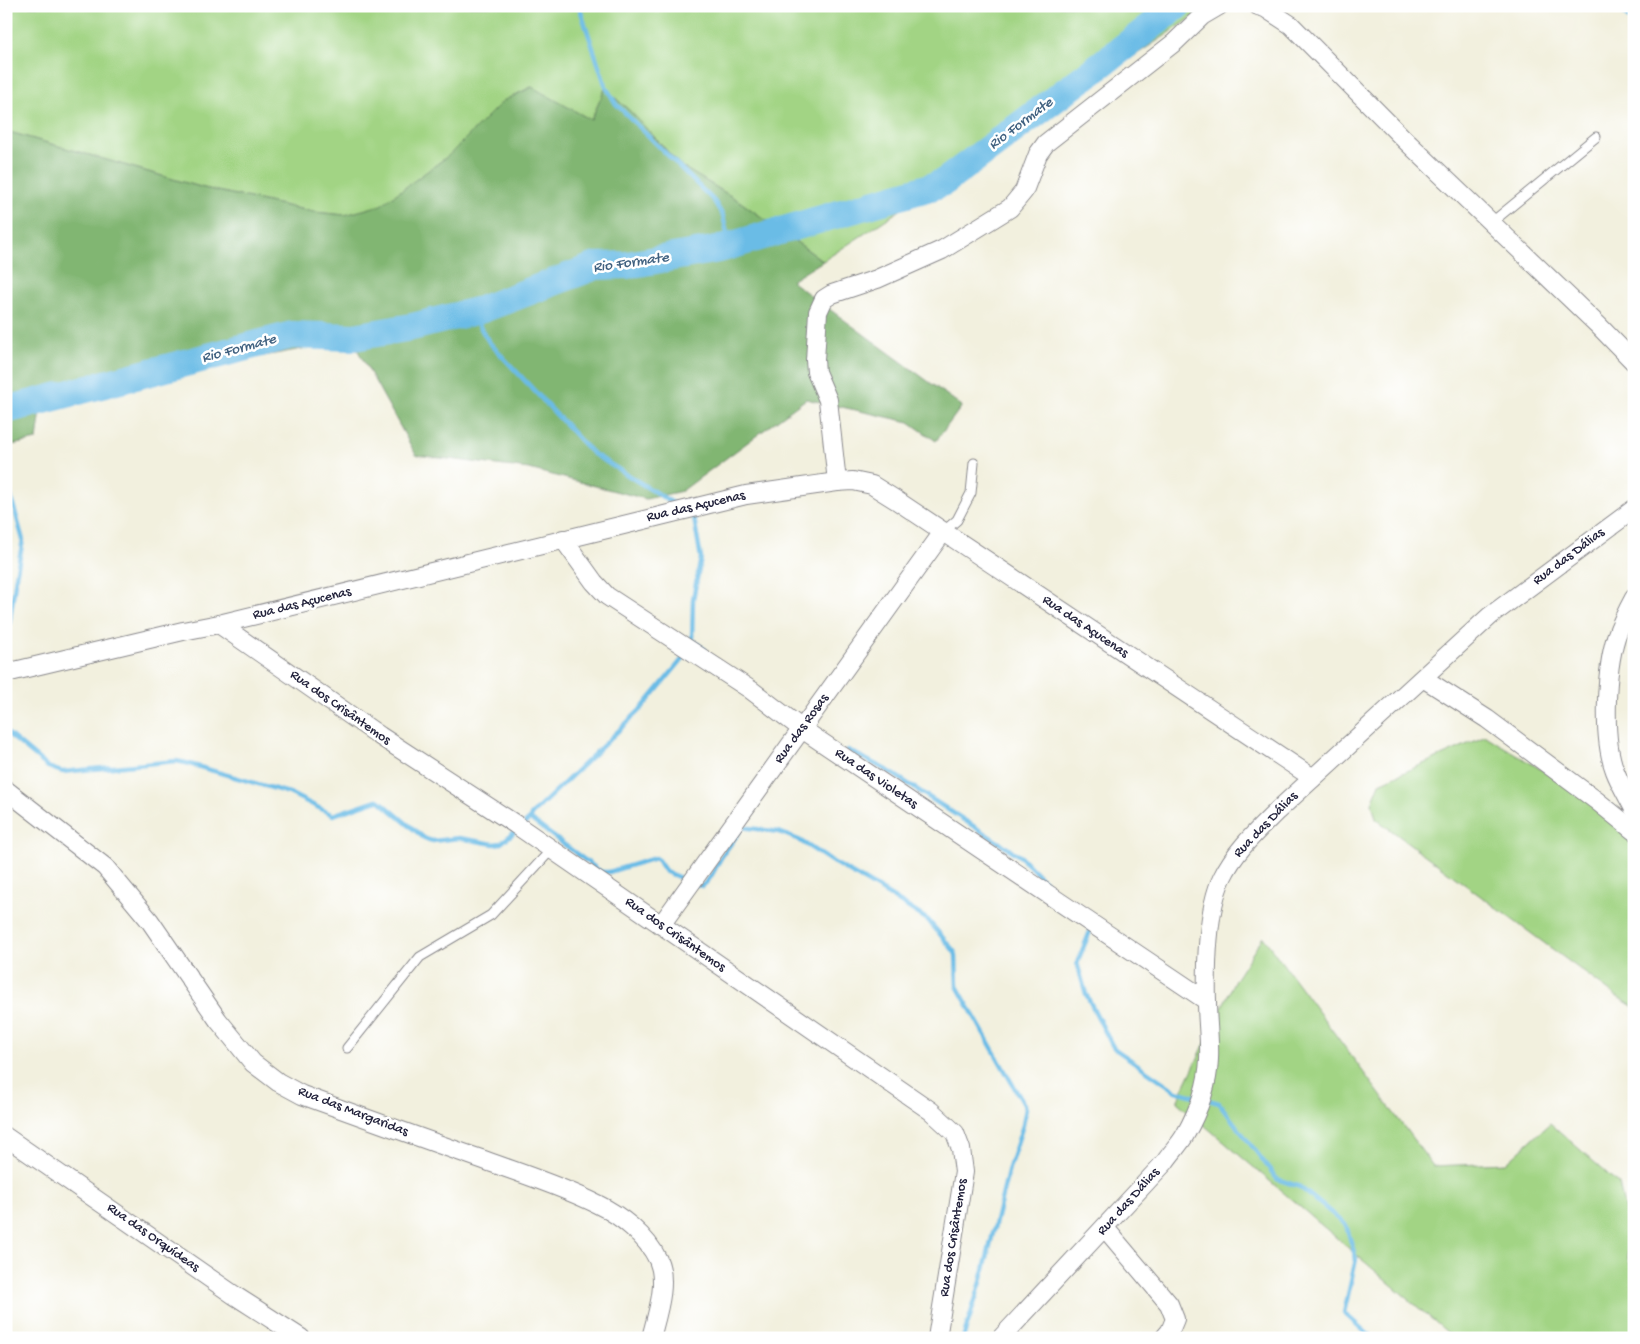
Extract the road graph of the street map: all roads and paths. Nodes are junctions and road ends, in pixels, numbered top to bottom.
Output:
1 (1219, 6) edge
2 (1258, 6) edge
3 (1596, 137) dead end
4 (1491, 223) junction
5 (1634, 362) edge
6 (974, 464) dead end
7 (837, 482) junction
8 (1634, 509) edge
9 (942, 532) junction
10 (563, 539) junction
11 (1634, 598) edge
12 (219, 624) junction
13 (6, 673) edge
14 (1423, 678) junction
15 (802, 729) junction
16 (1313, 778) junction
17 (6, 790) edge
18 (1634, 809) edge
19 (1634, 831) edge
20 (551, 850) junction
21 (660, 925) junction
22 (1206, 1001) junction
23 (347, 1048) dead end
24 (6, 1137) edge
25 (1105, 1228) junction
26 (300, 1338) edge
27 (652, 1338) edge
28 (937, 1338) edge
29 (1001, 1338) edge
30 (1164, 1338) edge

1 - 7 street
2 - 4 street
3 - 4 lane
4 - 5 street
6 - 9 lane
7 - 9 street, Rua das Açucenas
7 - 10 street, Rua das Açucenas
8 - 14 street, Rua das Dálias
9 - 15 street, Rua das Rosas
9 - 16 street, Rua das Açucenas
10 - 12 street, Rua das Açucenas
10 - 15 street, Rua das Violetas
11 - 18 street
12 - 13 street, Rua das Açucenas
12 - 20 street, Rua dos Crisântemos
14 - 16 street, Rua das Dálias
14 - 19 street
15 - 21 street, Rua das Rosas
15 - 22 street, Rua das Violetas
16 - 22 street, Rua das Dálias
17 - 27 street, Rua das Margaridas
20 - 21 street, Rua dos Crisântemos
20 - 23 lane
21 - 28 street, Rua dos Crisântemos
22 - 25 street, Rua das Dálias
24 - 26 street, Rua das Orquídeas
25 - 29 street, Rua das Dálias
25 - 30 street

